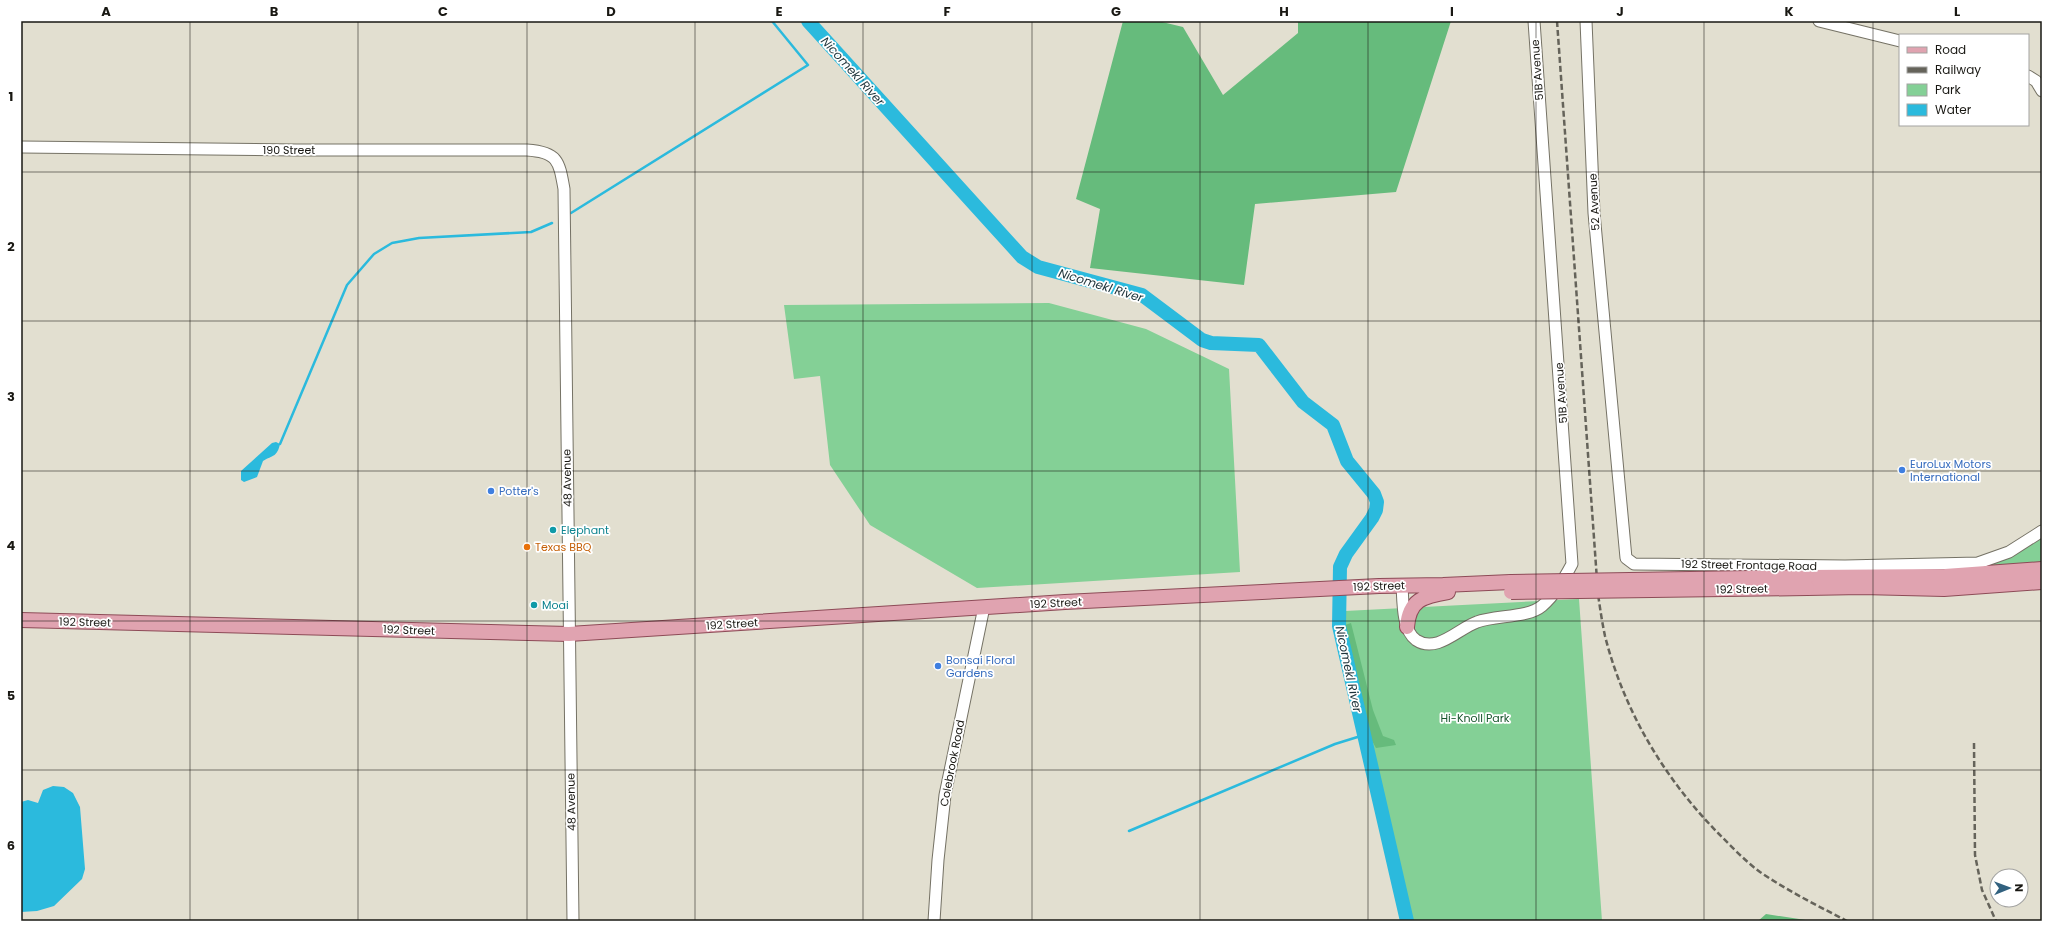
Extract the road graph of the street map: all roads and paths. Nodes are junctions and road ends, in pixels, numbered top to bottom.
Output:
1 (1534, 21) edge
2 (1586, 21) edge
3 (1819, 21) edge
4 (1899, 40) edge
5 (2035, 76) edge
6 (2042, 91) edge
7 (21, 146) edge
8 (554, 157) joint
9 (1608, 383) joint
10 (2042, 531) edge
11 (2042, 569) edge
12 (2006, 571) junction
13 (2042, 582) edge
14 (1807, 583) junction
15 (1443, 585) junction
16 (1402, 586) junction
17 (1511, 587) junction
18 (1944, 589) junction
19 (1484, 590) junction
20 (984, 607) junction
21 (21, 620) edge
22 (1407, 627) junction
23 (569, 634) junction
24 (573, 921) edge
25 (934, 921) edge

1 - 22 street, 51B Avenue
2 - 9 street, 52 Avenue
3 - 4 street
5 - 6 street
7 - 8 street, 190 Street
8 - 23 street, 48 Avenue
9 - 10 street, 192 Street Frontage Road
11 - 12 main road, 192 Street
12 - 14 main road, 192 Street
12 - 18 main road
13 - 18 main road, 192 Street
14 - 17 main road, 192 Street, bridge
14 - 18 main road, 192 Street
15 - 16 main road, 192 Street
15 - 17 main road, 192 Street
15 - 19 main road, 192 Street
16 - 20 main road, 192 Street
16 - 22 street
17 - 19 main road, 192 Street
19 - 22 main road
20 - 23 main road, 192 Street
20 - 25 street, Colebrook Road
21 - 23 main road, 192 Street
23 - 24 street, 48 Avenue

